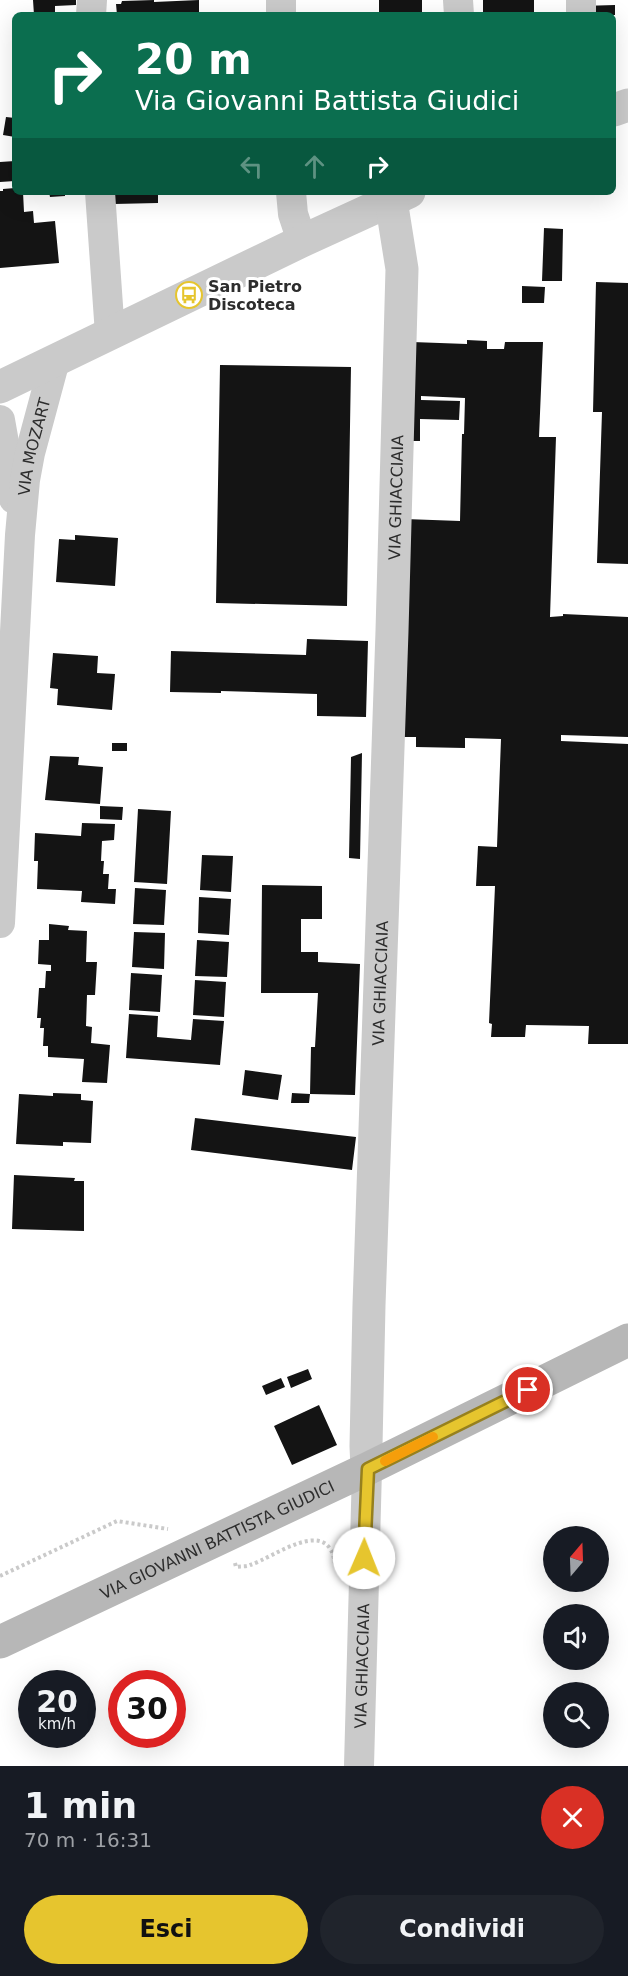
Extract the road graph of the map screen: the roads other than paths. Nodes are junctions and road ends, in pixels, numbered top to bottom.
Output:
1 (100, 195) edge
2 (291, 195) edge
3 (400, 196) edge
4 (303, 241) junction
5 (110, 334) junction
6 (56, 360) junction
7 (0, 387) edge
8 (0, 420) edge
9 (20, 535) junction
10 (0, 923) edge
11 (628, 1340) edge
12 (368, 1469) junction
13 (0, 1642) edge
14 (359, 1766) edge

1 - 5 street
2 - 4 street
3 - 4 street
3 - 12 street, VIA GHIACCIAIA
4 - 5 street
5 - 6 street
6 - 7 street
6 - 9 street, VIA MOZART
8 - 9 street, VIA MOZART
9 - 10 street, VIA MOZART
11 - 12 main road, VIA GIOVANNI BATTISTA GIUDICI
12 - 13 main road, VIA GIOVANNI BATTISTA GIUDICI
12 - 14 street, VIA GHIACCIAIA

